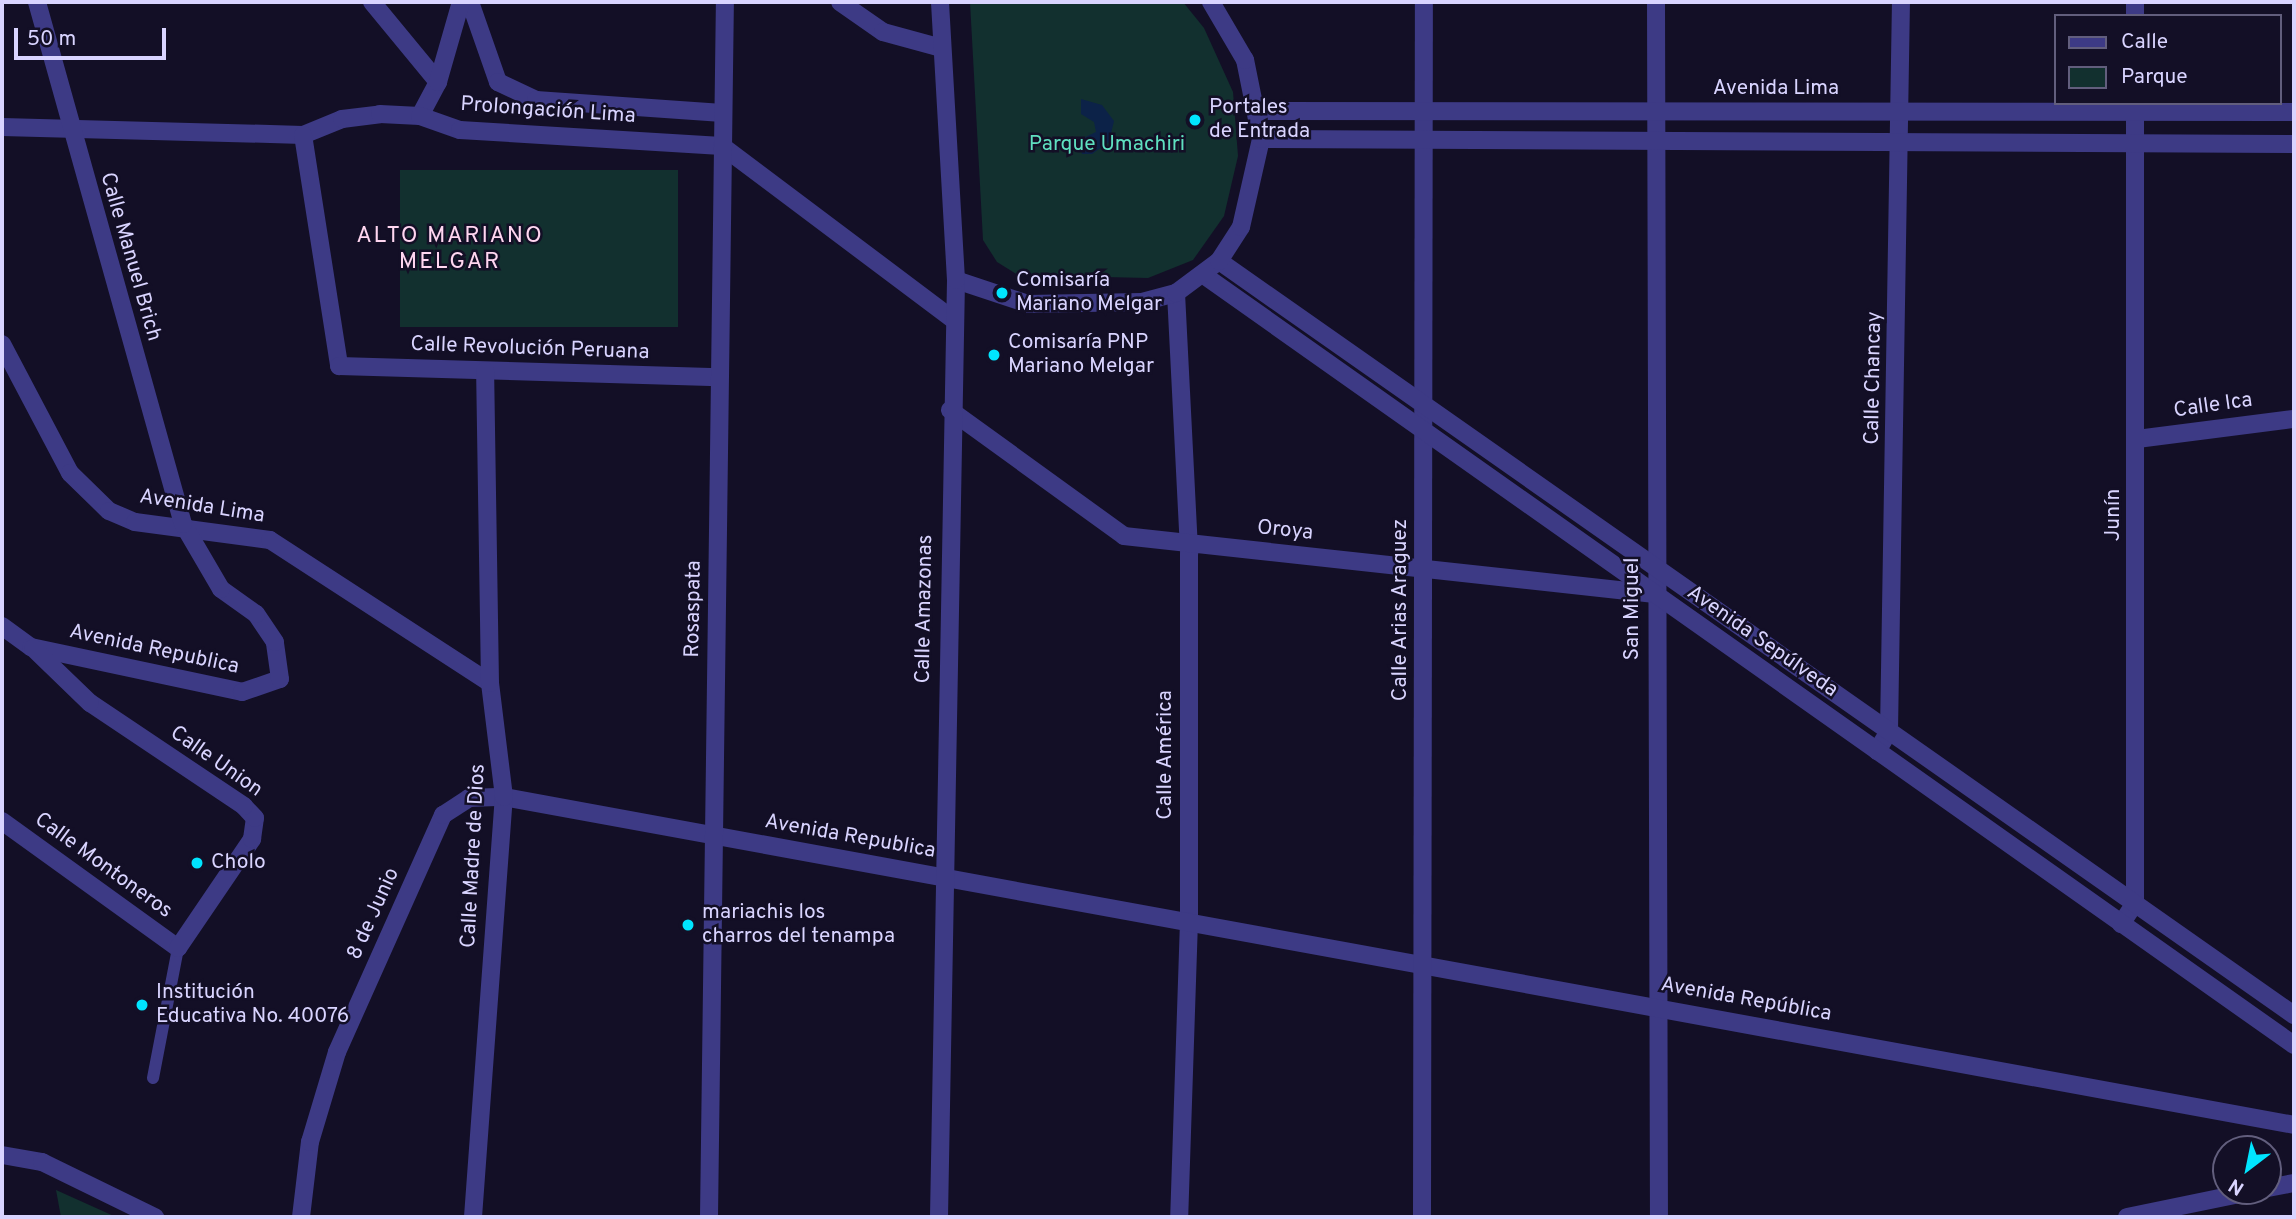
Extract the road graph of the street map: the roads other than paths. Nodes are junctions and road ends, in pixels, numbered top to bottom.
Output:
1 (37, 2) edge
2 (372, 2) edge
3 (461, 2) edge
4 (470, 2) edge
5 (725, 2) edge
6 (840, 2) edge
7 (940, 2) edge
8 (1211, 2) edge
9 (1424, 2) edge
10 (1656, 2) edge
11 (1901, 2) edge
12 (937, 47) junction
13 (438, 82) junction
14 (2135, 107) edge
15 (1258, 111) junction
16 (1656, 111) junction
17 (1424, 112) junction
18 (1902, 112) junction
19 (2294, 112) edge
20 (723, 113) junction
21 (420, 116) junction
22 (69, 125) junction
23 (2, 127) edge
24 (303, 135) junction
25 (1261, 139) junction
26 (2136, 141) junction
27 (1424, 143) junction
28 (1656, 143) junction
29 (1902, 144) junction
30 (2294, 144) edge
31 (722, 146) junction
32 (1219, 261) junction
33 (1205, 276) junction
34 (956, 280) junction
35 (1177, 293) junction
36 (954, 320) junction
37 (2, 344) edge
38 (485, 371) junction
39 (719, 377) junction
40 (1424, 405) junction
41 (950, 410) junction
42 (2294, 419) edge
43 (1423, 430) junction
44 (2137, 439) junction
45 (183, 524) junction
46 (1189, 543) junction
47 (1656, 568) junction
48 (1424, 569) junction
49 (1655, 594) junction
50 (2, 626) edge
51 (32, 647) junction
52 (490, 683) junction
53 (1889, 731) junction
54 (1877, 751) junction
55 (504, 797) junction
56 (5, 831) edge
57 (714, 835) junction
58 (944, 878) junction
59 (2135, 903) junction
60 (1189, 921) junction
61 (2121, 924) junction
62 (178, 948) junction
63 (1427, 966) junction
64 (1659, 1007) junction
65 (2294, 1015) edge
66 (2294, 1045) edge
67 (153, 1078) dead end
68 (2294, 1125) edge
69 (2, 1155) edge
70 (2212, 1200) edge
71 (155, 1217) edge
72 (301, 1217) edge
73 (472, 1217) edge
74 (709, 1217) edge
75 (939, 1217) edge
76 (1179, 1217) edge
77 (1422, 1217) edge
78 (1659, 1217) edge
79 (2127, 1217) edge

1 - 22 street, Calle Manuel Brich
2 - 13 street
3 - 13 street
4 - 20 street
5 - 20 street, Rosaspata
6 - 12 street
7 - 12 street, Calle Amazonas
8 - 15 street
9 - 17 street, Calle Arias Araguez
10 - 16 street, San Miguel
11 - 18 street, Calle Chancay
12 - 34 street, Calle Amazonas
13 - 21 street
14 - 18 street, Avenida Lima
14 - 19 street, Avenida Lima
14 - 26 street, Junín
15 - 17 street, Avenida Lima
15 - 25 street
16 - 17 street, Avenida Lima
16 - 18 street, Avenida Lima
16 - 28 street, San Miguel
17 - 27 street, Calle Arias Araguez
18 - 29 street, Calle Chancay
20 - 31 street, Rosaspata
21 - 24 street, Prolongación Lima
21 - 31 street, Prolongación Lima
22 - 23 street, Prolongación Lima
22 - 24 street, Prolongación Lima
22 - 45 street, Calle Manuel Brich
24 - 38 street, Calle Revolución Peruana
25 - 27 street
25 - 32 street
26 - 29 street
26 - 30 street
26 - 44 street, Junín
27 - 28 street
27 - 40 street, Calle Arias Araguez
28 - 29 street
28 - 47 street, San Miguel
29 - 53 street, Calle Chancay
31 - 36 street
31 - 39 street, Rosaspata
32 - 33 street
32 - 40 street, Avenida Sepúlveda
33 - 35 street
33 - 43 street, Avenida Sepúlveda
34 - 35 street
34 - 36 street, Calle Amazonas
35 - 46 street, Calle América
36 - 41 street, Calle Amazonas
37 - 45 street, Avenida Lima
38 - 39 street, Calle Revolución Peruana
38 - 52 street, Calle Madre de Dios
39 - 57 street, Rosaspata
40 - 43 street, Calle Arias Araguez
40 - 47 street, Avenida Sepúlveda
41 - 46 street, Oroya
41 - 58 street, Calle Amazonas
42 - 44 street, Calle Ica
43 - 48 street, Calle Arias Araguez
43 - 49 street, Avenida Sepúlveda
44 - 59 street, Junín
45 - 51 street, Avenida Republica
45 - 52 street, Avenida Lima
46 - 48 street, Oroya
46 - 60 street, Calle América
47 - 49 street, San Miguel
47 - 53 street, Avenida Sepúlveda
48 - 49 street, Oroya
48 - 63 street, Calle Arias Araguez
49 - 54 street, Avenida Sepúlveda
49 - 64 street, San Miguel
50 - 51 street, Avenida Republica
51 - 62 street, Calle Union
52 - 55 street, Calle Madre de Dios
53 - 54 street, Calle Chancay
53 - 59 street, Avenida Sepúlveda
54 - 61 street, Avenida Sepúlveda
55 - 57 street, Avenida Republica
55 - 72 street, 8 de Junio
55 - 73 street, Calle Madre de Dios
56 - 62 street, Calle Montoneros
57 - 58 street, Avenida Republica
57 - 74 street, Rosaspata
58 - 60 street, Avenida Republica
58 - 75 street, Calle Amazonas
59 - 61 street
59 - 65 street, Avenida Sepúlveda
60 - 63 street, Avenida República
60 - 76 street, Calle América
61 - 66 street, Avenida Sepúlveda
62 - 67 street
63 - 64 street, Avenida República
63 - 77 street, Calle Arias Araguez
64 - 68 street, Avenida República
64 - 78 street, San Miguel
69 - 71 street
70 - 79 street

